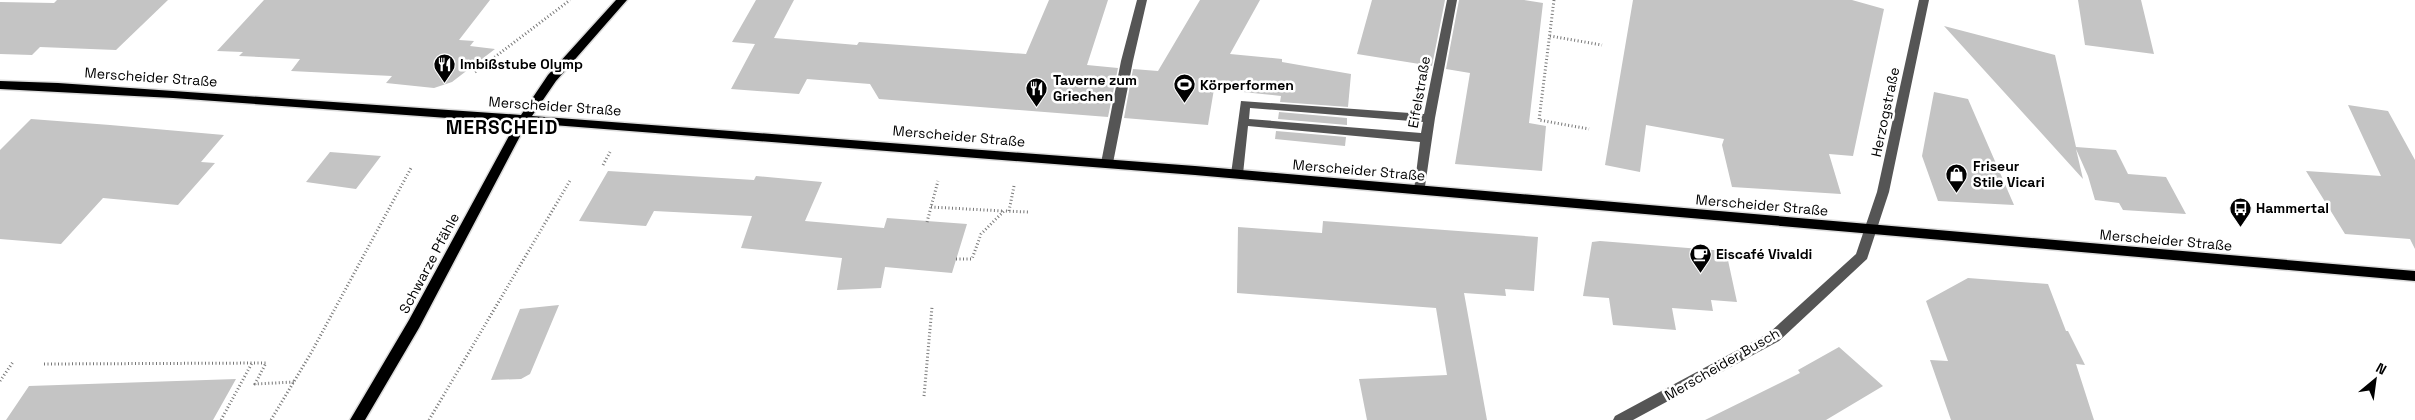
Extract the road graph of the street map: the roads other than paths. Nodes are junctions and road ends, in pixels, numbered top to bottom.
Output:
1 (622, 0) edge
2 (1142, 0) edge
3 (1452, 0) edge
4 (1924, 0) edge
5 (0, 85) edge
6 (1429, 118) junction
7 (524, 119) junction
8 (1243, 122) junction
9 (1426, 138) junction
10 (1107, 163) junction
11 (1237, 174) junction
12 (1420, 190) junction
13 (1870, 229) junction
14 (2415, 276) edge
15 (357, 420) edge
16 (1620, 420) edge

1 - 7 main road, Schwarze Pfähle
2 - 10 street
3 - 6 street, Eifelstraße
4 - 13 street, Herzogstraße
5 - 7 main road, Merscheider Straße
6 - 8 street
6 - 9 street, Eifelstraße
7 - 10 main road, Merscheider Straße
7 - 15 main road, Schwarze Pfähle
8 - 9 street
8 - 11 street
9 - 12 street, Eifelstraße
10 - 11 main road, Merscheider Straße
11 - 12 main road, Merscheider Straße
12 - 13 main road, Merscheider Straße
13 - 14 main road, Merscheider Straße
13 - 16 street, Merscheider Busch

